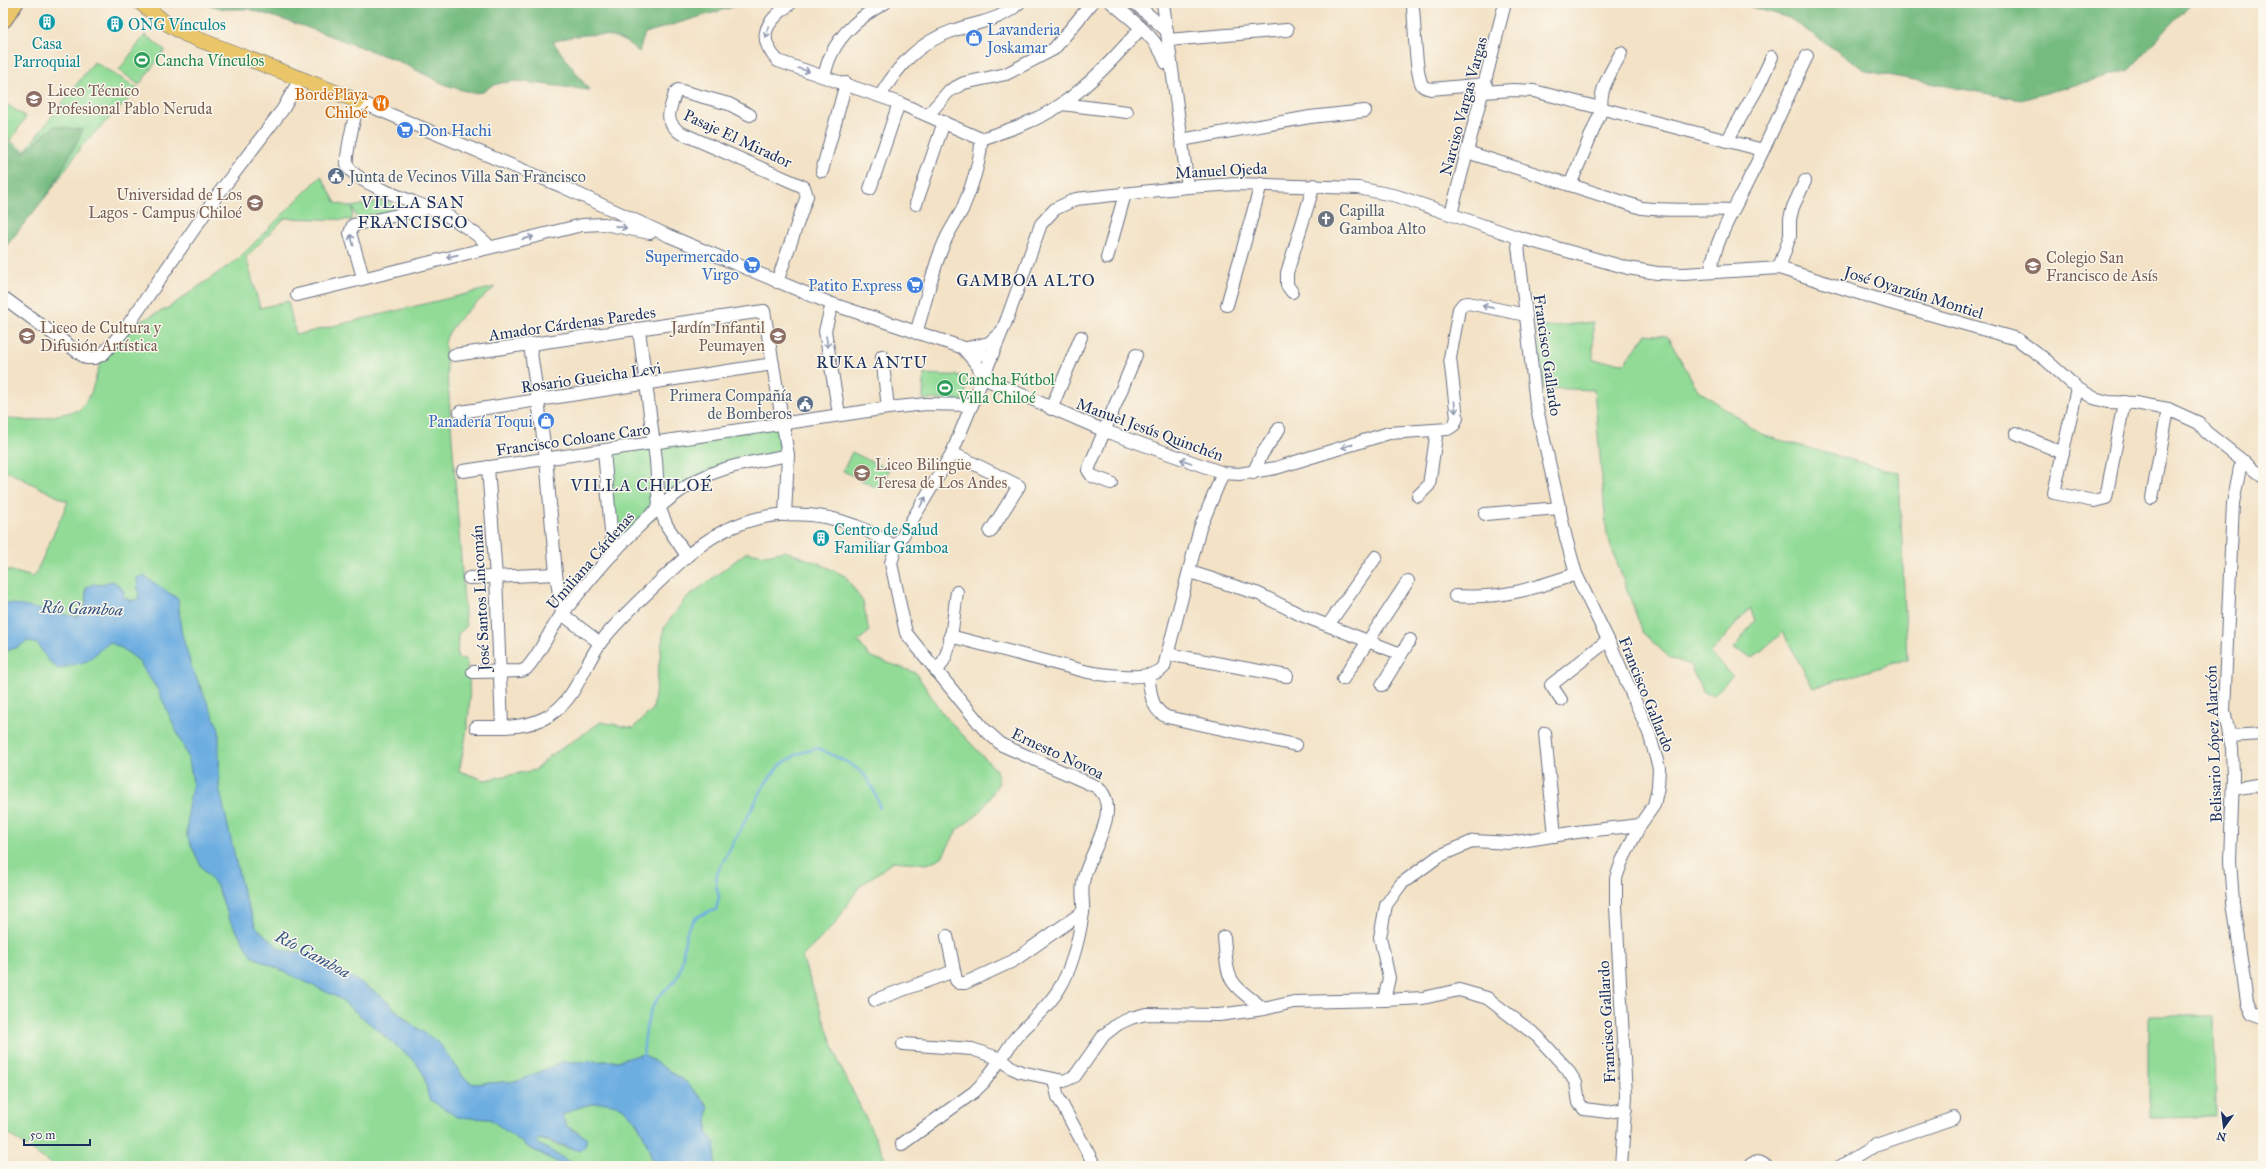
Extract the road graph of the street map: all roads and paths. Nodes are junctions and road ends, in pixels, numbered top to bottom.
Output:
1 (14, 3) edge
2 (141, 3) edge
3 (791, 3) edge
4 (885, 3) edge
5 (1092, 3) edge
6 (1112, 3) edge
7 (1135, 3) edge
8 (1163, 3) edge
9 (1017, 4) edge
10 (870, 7) edge
11 (1504, 7) dead end
12 (1413, 9) dead end
13 (3, 19) edge
14 (1141, 28) junction
15 (1287, 30) dead end
16 (1167, 35) junction
17 (1621, 53) dead end
18 (1807, 56) dead end
19 (1772, 57) dead end
20 (824, 76) junction
21 (300, 79) junction
22 (846, 83) junction
23 (1174, 83) junction
24 (1484, 88) junction
25 (880, 96) junction
26 (358, 101) junction
27 (899, 103) junction
28 (1062, 104) junction
29 (1602, 109) junction
30 (1365, 111) dead end
31 (1127, 112) dead end
32 (750, 115) dead end
33 (928, 115) junction
34 (944, 122) junction
35 (980, 139) junction
36 (1182, 140) junction
37 (1727, 141) junction
38 (1763, 150) junction
39 (1467, 152) junction
40 (822, 171) dead end
41 (1806, 181) dead end
42 (1261, 184) junction
43 (1314, 185) junction
44 (1570, 185) junction
45 (1188, 187) junction
46 (870, 189) dead end
47 (1125, 194) junction
48 (916, 204) dead end
49 (429, 208) junction
50 (1733, 210) junction
51 (1451, 214) junction
52 (669, 236) junction
53 (1517, 237) junction
54 (490, 247) junction
55 (1107, 258) dead end
56 (1779, 268) junction
57 (1710, 272) junction
58 (363, 277) junction
59 (777, 282) junction
60 (1292, 292) dead end
61 (297, 295) dead end
62 (6, 300) dead end
63 (832, 304) junction
64 (1227, 305) dead end
65 (1526, 315) junction
66 (639, 330) junction
67 (1002, 330) junction
68 (916, 333) junction
69 (1081, 337) dead end
70 (530, 345) junction
71 (963, 348) junction
72 (454, 355) dead end
73 (1136, 355) dead end
74 (882, 356) dead end
75 (991, 357) junction
76 (773, 364) junction
77 (983, 378) junction
78 (647, 385) junction
79 (2078, 388) junction
80 (538, 400) junction
81 (2124, 402) junction
82 (972, 405) junction
83 (888, 408) junction
84 (1051, 409) junction
85 (2168, 409) junction
86 (460, 412) dead end
87 (839, 414) junction
88 (784, 424) junction
89 (1279, 429) dead end
90 (1437, 430) junction
91 (1105, 431) junction
92 (2016, 433) dead end
93 (654, 443) junction
94 (604, 451) junction
95 (952, 453) junction
96 (2063, 453) junction
97 (788, 455) junction
98 (546, 458) junction
99 (2244, 462) junction
100 (488, 467) junction
101 (463, 471) dead end
102 (1223, 473) junction
103 (1253, 473) junction
104 (2263, 477) edge
105 (1111, 483) dead end
106 (1418, 496) dead end
107 (2152, 498) dead end
108 (659, 507) junction
109 (1560, 508) junction
110 (1485, 514) dead end
111 (785, 515) junction
112 (990, 532) dead end
113 (896, 547) junction
114 (614, 554) junction
115 (687, 556) junction
116 (1376, 557) dead end
117 (1190, 572) junction
118 (556, 574) junction
119 (1576, 574) junction
120 (496, 577) junction
121 (469, 578) dead end
122 (1408, 581) dead end
123 (956, 592) dead end
124 (1455, 596) dead end
125 (562, 614) junction
126 (1328, 624) junction
127 (950, 636) junction
128 (1410, 640) dead end
129 (1608, 640) junction
130 (1367, 641) junction
131 (600, 643) junction
132 (1167, 654) junction
133 (1401, 654) junction
134 (500, 671) junction
135 (936, 671) junction
136 (473, 672) dead end
137 (1148, 675) junction
138 (1287, 676) dead end
139 (1343, 679) dead end
140 (1382, 685) dead end
141 (1561, 700) dead end
142 (476, 727) dead end
143 (502, 727) junction
144 (1545, 733) dead end
145 (2263, 734) edge
146 (2229, 736) junction
147 (1296, 745) dead end
148 (2263, 784) edge
149 (2233, 789) junction
150 (1640, 825) junction
151 (1555, 836) junction
152 (1083, 912) junction
153 (947, 936) dead end
154 (1224, 937) dead end
155 (954, 971) junction
156 (875, 1000) dead end
157 (1384, 1000) junction
158 (1264, 1008) junction
159 (2263, 1016) edge
160 (903, 1044) dead end
161 (1001, 1059) junction
162 (1054, 1080) junction
163 (1626, 1109) junction
164 (1954, 1118) dead end
165 (902, 1144) dead end
166 (1095, 1166) edge
167 (1621, 1166) edge
168 (1749, 1166) edge
169 (1766, 1166) edge
170 (1840, 1166) edge

1 - 13 highway
2 - 21 main road
3 -> 20 street
4 - 10 street
5 - 33 street
6 - 14 street
7 - 16 street
8 - 16 street
9 - 25 street
10 - 20 street
11 - 24 street, Narciso Vargas Vargas
12 - 24 street
14 - 23 street
14 - 28 street
15 - 16 street
16 - 23 street
17 - 29 street
18 - 38 street
19 - 37 street
20 - 22 street
21 - 26 main road
21 - 62 street
22 - 25 street
22 - 40 street
23 - 36 street
24 - 29 street
24 - 39 street, Narciso Vargas Vargas
25 - 27 street
26 - 49 street
26 - 52 street
27 - 33 street
27 - 46 street
28 - 31 street
28 - 35 street
29 - 37 street
29 - 44 street
30 - 36 street
32 - 59 street, Pasaje El Mirador
33 - 34 street
34 - 35 street
34 - 48 street
35 - 68 street
36 - 45 street
37 - 38 street
38 - 50 street
39 - 44 street
39 - 51 street, Narciso Vargas Vargas
41 - 56 street
42 - 43 street, Manuel Ojeda
42 - 45 street, Manuel Ojeda
42 - 64 street
43 - 51 street, Manuel Ojeda
43 - 60 street
44 - 50 street
45 - 47 street, Manuel Ojeda
47 - 55 street
47 - 67 street, Manuel Ojeda
49 - 54 street
58 -> 49 street
50 - 57 street
51 - 53 street, Manuel Ojeda
54 -> 52 street
52 - 59 street
53 - 57 street, José Oyarzún Montiel
53 - 65 street, Francisco Gallardo
54 -> 58 street
56 - 57 street, José Oyarzún Montiel
56 - 79 street, José Oyarzún Montiel
58 - 61 street
59 - 63 street
63 - 68 street
63 -> 87 street
65 -> 90 street, Manuel Jesús Quinchén
65 - 109 street, Francisco Gallardo
66 - 70 street, Amador Cárdenas Paredes
66 - 76 street, Amador Cárdenas Paredes
66 - 78 street
67 - 71 street
67 - 75 street, Ernesto Novoa
68 - 71 street
69 - 84 street
70 - 72 street, Amador Cárdenas Paredes
70 - 80 street
71 - 75 street
71 - 77 street
73 - 91 street
74 - 83 street
75 - 77 street, Ernesto Novoa
76 - 78 street, Rosario Gueicha Levi
76 - 88 street
77 - 82 street, Ernesto Novoa
77 - 84 street, Manuel Jesús Quinchén
78 - 80 street, Rosario Gueicha Levi
78 - 93 street
79 - 81 street, José Oyarzún Montiel
79 - 96 street
80 - 86 street, Rosario Gueicha Levi
80 - 98 street
81 - 85 street, José Oyarzún Montiel
81 - 96 street
82 - 83 street, Francisco Coloane Caro
82 - 95 street, Ernesto Novoa
83 - 87 street, Francisco Coloane Caro
84 - 91 street, Manuel Jesús Quinchén
85 - 99 street, José Oyarzún Montiel
85 - 107 street
87 - 88 street, Francisco Coloane Caro
88 - 93 street, Francisco Coloane Caro
88 - 97 street
89 - 103 street
90 -> 103 street, Manuel Jesús Quinchén
90 - 106 street
102 -> 91 street, Manuel Jesús Quinchén
91 - 105 street
92 - 96 street
93 - 94 street, Francisco Coloane Caro
93 - 108 street
94 - 98 street, Francisco Coloane Caro
94 - 114 street
95 - 112 street
113 -> 95 street, Ernesto Novoa
97 - 108 street, Umiliana Cárdenas
97 - 111 street
98 - 100 street, Francisco Coloane Caro
98 - 118 street
99 - 104 street, José Oyarzún Montiel
99 - 146 street, Belisario López Alarcón
100 - 101 street, Francisco Coloane Caro
100 - 120 street, José Santos Lincomán
102 - 103 street, Manuel Jesús Quinchén
102 - 117 street
108 - 114 street, Umiliana Cárdenas
108 - 115 street
109 - 110 street
109 - 119 street, Francisco Gallardo
111 - 113 street
111 - 115 street
113 - 135 street, Ernesto Novoa
114 - 125 street, Umiliana Cárdenas
115 - 131 street
116 - 126 street
117 - 126 street
117 - 132 street
118 - 120 street
118 - 125 street
119 - 124 street
119 - 129 street, Francisco Gallardo
120 - 121 street
120 - 134 street, José Santos Lincomán
122 - 130 street
123 - 127 street
125 - 131 street
125 - 134 street, Umiliana Cárdenas
126 - 130 street
127 - 135 street
127 - 137 street
128 - 133 street
129 - 141 street
129 - 150 street, Francisco Gallardo
130 - 133 street
130 - 139 street
131 - 143 street
132 - 137 street
132 - 138 street
133 - 140 street
134 - 136 street, Umiliana Cárdenas
134 - 143 street, José Santos Lincomán
135 - 152 street, Ernesto Novoa
137 - 147 street
142 - 143 street
144 - 151 street
145 - 146 street
146 - 149 street, Belisario López Alarcón
148 - 149 street
149 - 159 street, Belisario López Alarcón
150 - 151 street
150 - 163 street, Francisco Gallardo
151 - 157 street
152 - 155 street
152 - 161 street, Ernesto Novoa
153 - 155 street
154 - 158 street
155 - 156 street
157 - 158 street
157 - 163 street
158 - 162 street
160 - 161 street
161 - 162 street
161 - 165 street, Ernesto Novoa
162 - 166 street
163 - 167 street, Francisco Gallardo
164 - 170 street
168 - 169 street

